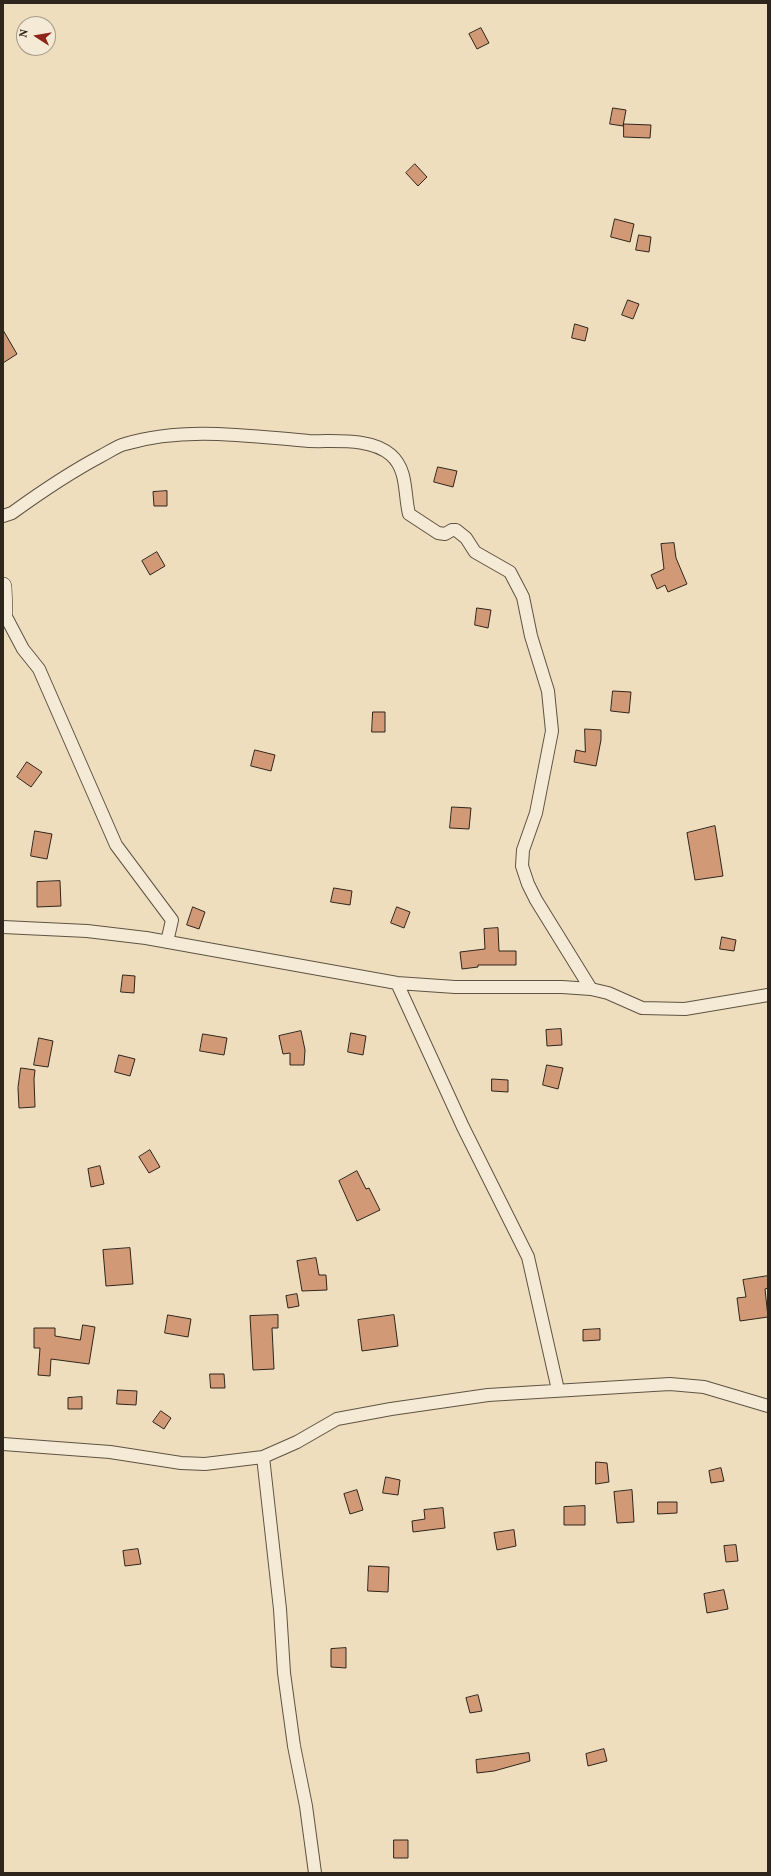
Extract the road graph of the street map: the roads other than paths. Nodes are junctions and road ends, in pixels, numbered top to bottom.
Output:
1 (3, 516) edge
2 (3, 586) edge
3 (4, 615) edge
4 (3, 927) edge
5 (167, 942) junction
6 (397, 983) junction
7 (591, 989) junction
8 (768, 995) edge
9 (558, 1390) junction
10 (768, 1406) edge
11 (3, 1444) edge
12 (263, 1457) junction
13 (315, 1873) edge

1 - 7 street
2 - 3 street
3 - 5 street
4 - 5 street
5 - 6 street
6 - 7 street
6 - 9 street
7 - 8 street
9 - 10 street
9 - 12 street
11 - 12 street
12 - 13 street

